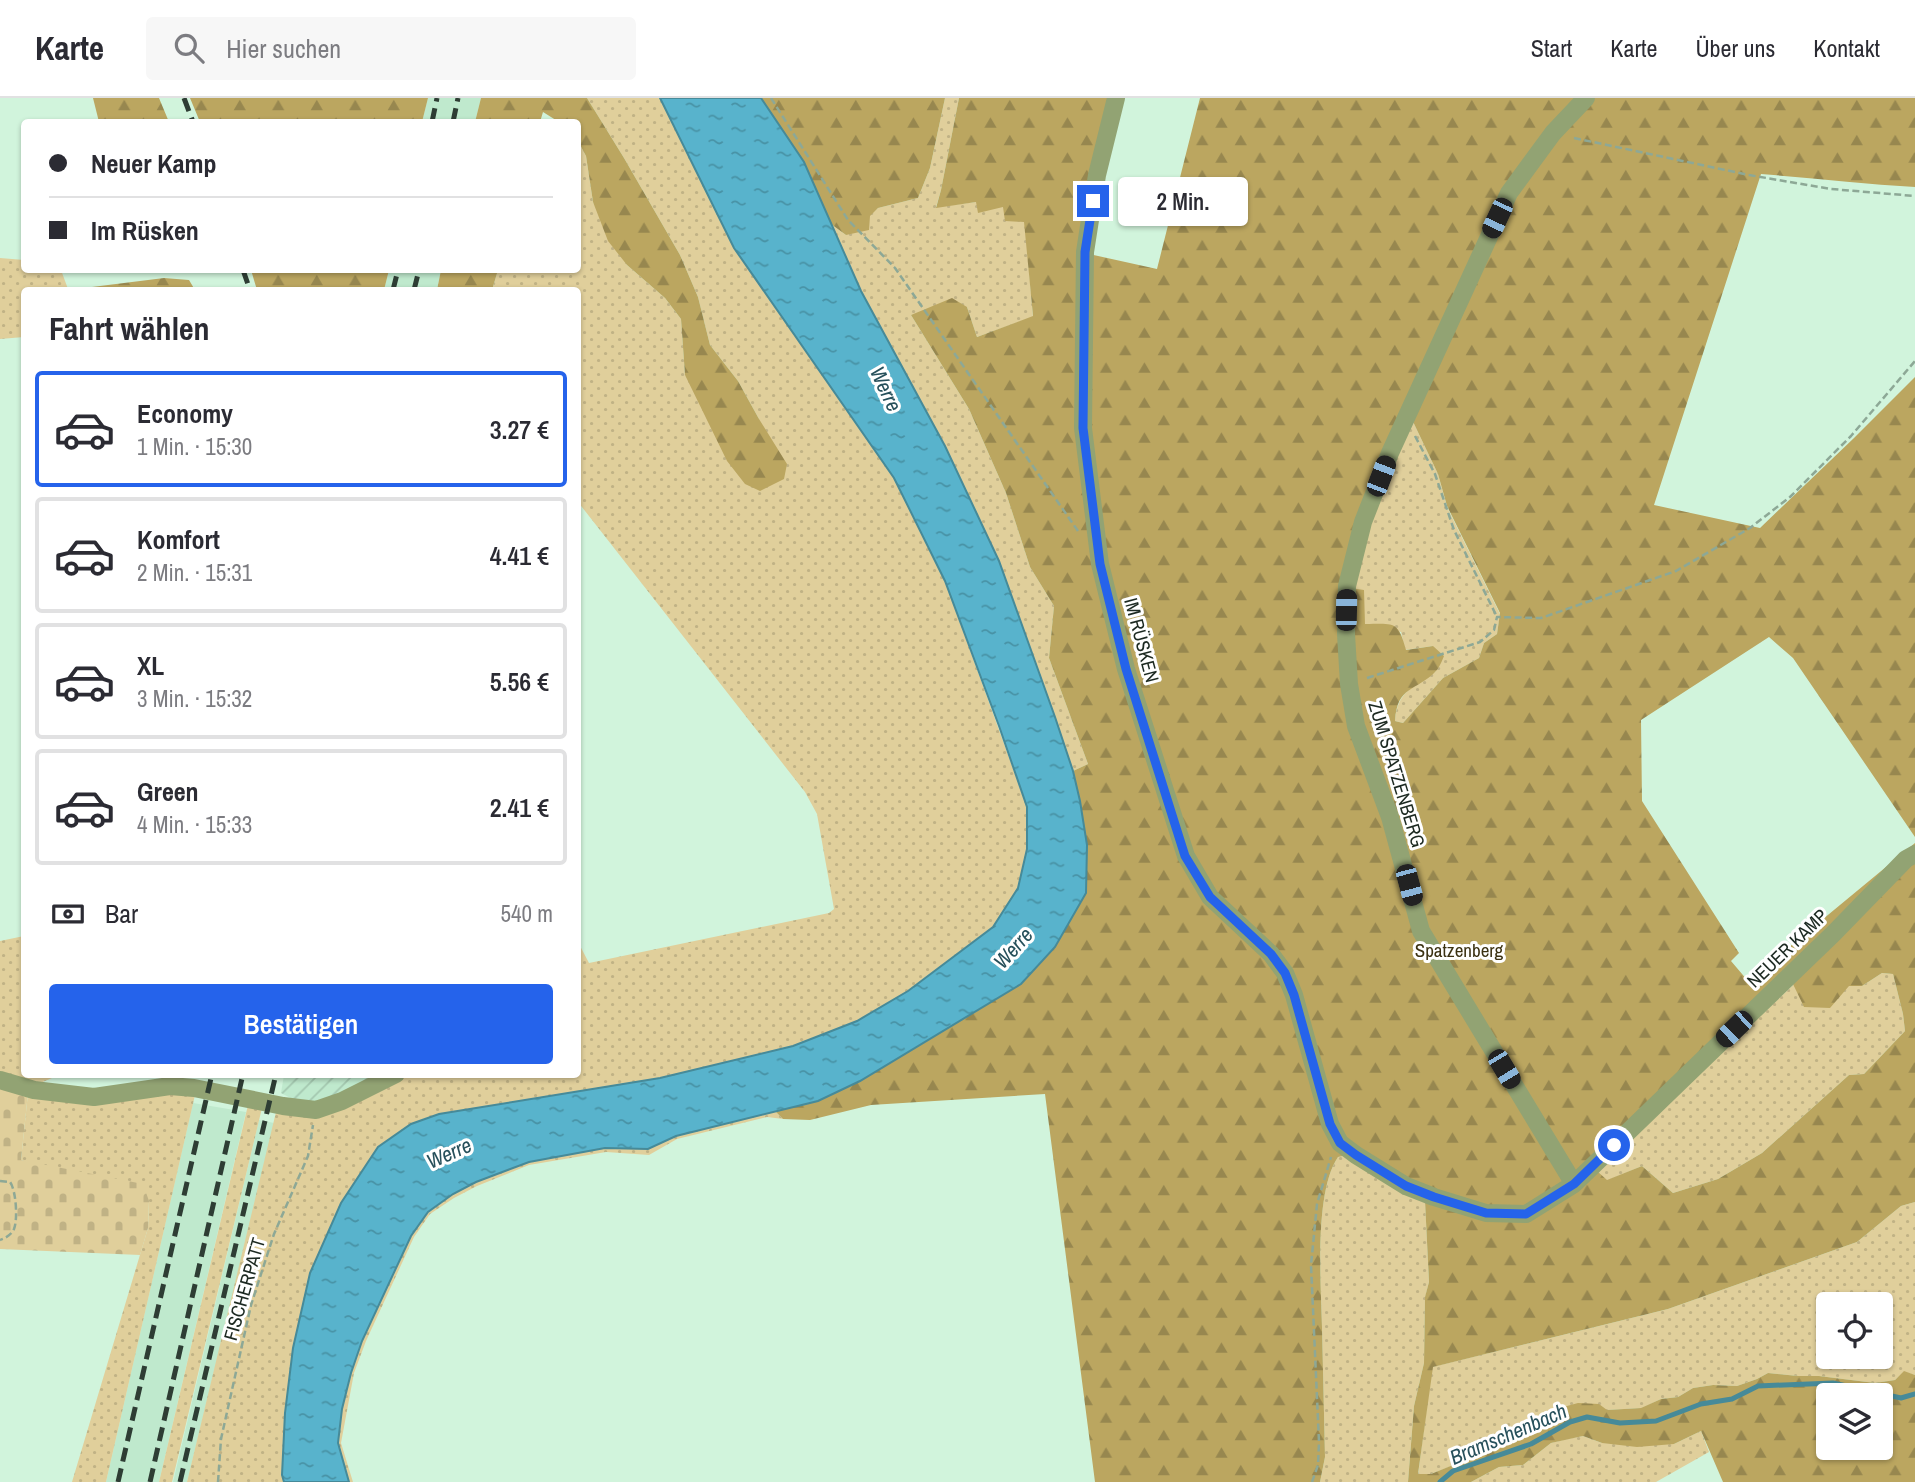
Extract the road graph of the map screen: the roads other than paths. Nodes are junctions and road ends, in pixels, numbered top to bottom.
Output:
1 (1116, 98) edge
2 (1586, 98) edge
3 (1915, 854) edge
4 (388, 1078) edge
5 (0, 1080) edge
6 (1340, 1143) joint
7 (1574, 1184) junction

1 - 6 street, IM RÜSKEN
2 - 7 street, ZUM SPATZENBERG
3 - 7 street, NEUER KAMP
4 - 5 street
6 - 7 street, NEUER KAMP

